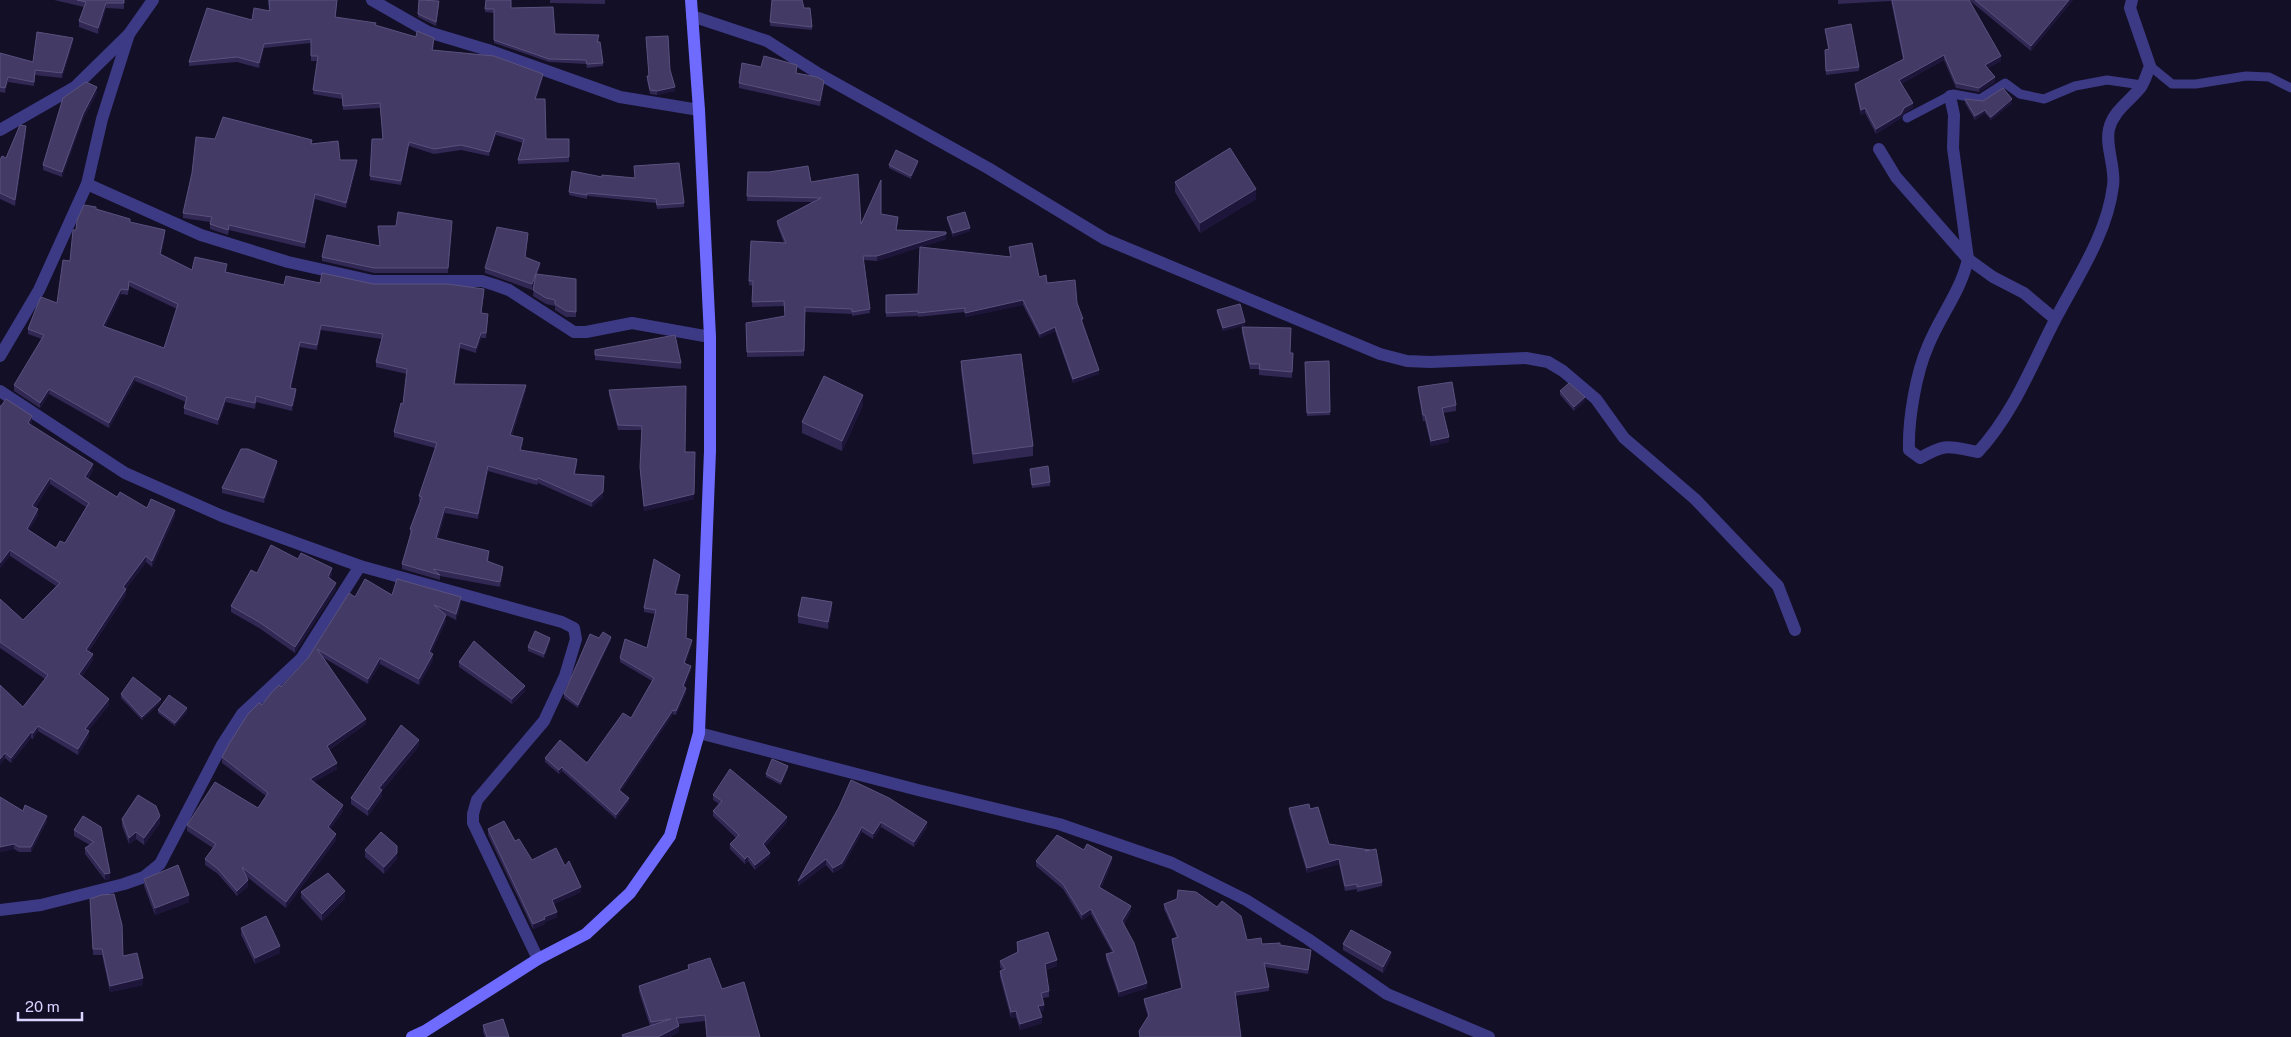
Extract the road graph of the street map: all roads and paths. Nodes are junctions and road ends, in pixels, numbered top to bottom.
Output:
1 (153, 0) edge
2 (372, 0) edge
3 (691, 0) edge
4 (2132, 0) edge
5 (692, 16) junction
6 (129, 34) junction
7 (2150, 66) junction
8 (2142, 85) junction
9 (2291, 88) edge
10 (1950, 96) junction
11 (699, 110) junction
12 (1907, 118) dead end
13 (0, 130) edge
14 (1879, 149) dead end
15 (87, 184) junction
16 (1968, 259) junction
17 (2056, 319) junction
18 (710, 337) junction
19 (0, 356) edge
20 (0, 391) edge
21 (360, 566) junction
22 (1795, 630) dead end
23 (699, 733) junction
24 (0, 910) edge
25 (538, 960) junction
26 (412, 1037) edge
27 (1488, 1037) edge

1 - 6 street
2 - 11 street
3 - 5 main road
4 - 7 street
5 - 11 main road
5 - 22 street
6 - 13 street
6 - 15 street
7 - 8 street
7 - 9 lane
8 - 10 lane
8 - 17 street
10 - 12 lane
10 - 16 street
11 - 18 main road
14 - 16 street
15 - 18 street
15 - 19 street
16 - 17 street
16 - 17 street
18 - 23 main road
20 - 21 street
21 - 24 street
21 - 25 street
23 - 25 main road
23 - 27 street
25 - 26 main road

